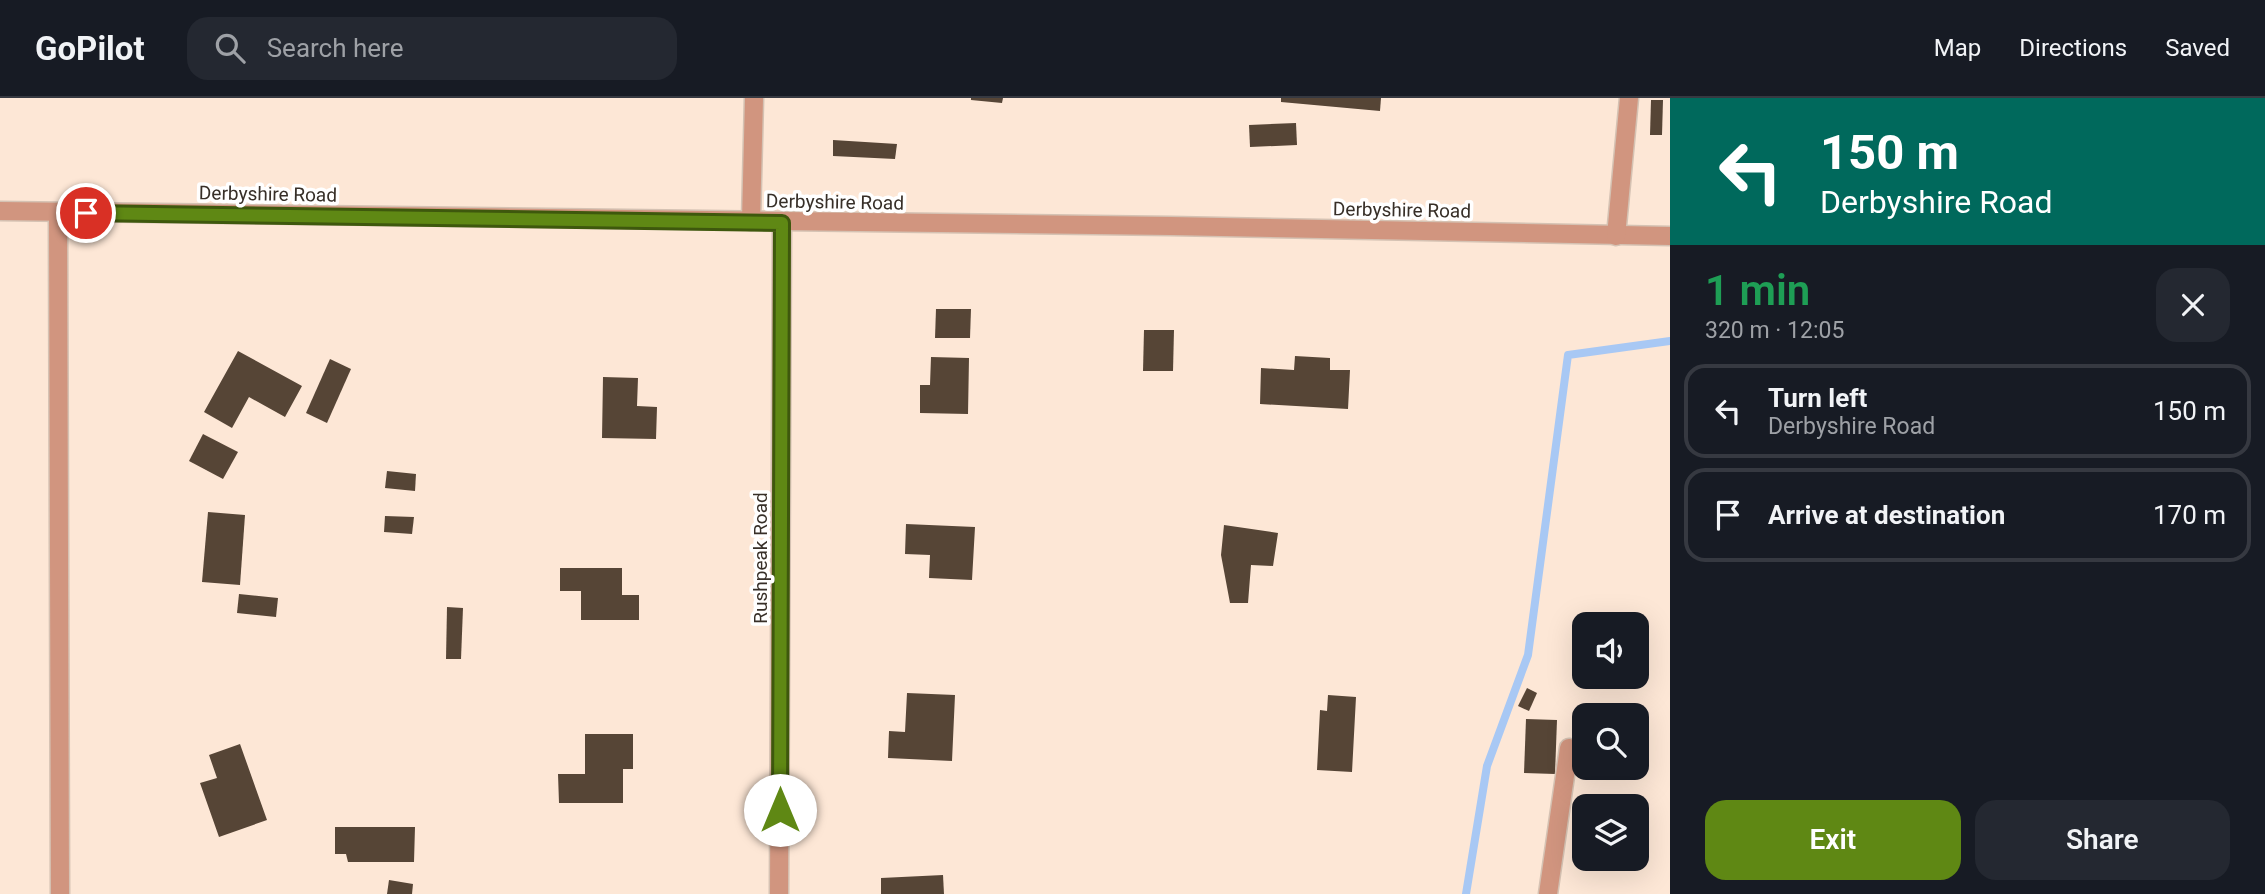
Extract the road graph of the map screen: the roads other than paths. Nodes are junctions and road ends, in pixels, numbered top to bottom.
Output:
1 (754, 98) edge
2 (1629, 98) edge
3 (0, 211) edge
4 (58, 213) junction
5 (751, 221) junction
6 (782, 223) junction
7 (1616, 236) junction
8 (1670, 236) edge
9 (1569, 748) dead end
10 (60, 894) edge
11 (779, 894) edge
12 (1548, 894) edge

1 - 5 street
2 - 7 street
3 - 4 street, Derbyshire Road
4 - 5 street, Derbyshire Road
4 - 10 street
5 - 6 street, Derbyshire Road
6 - 7 street, Derbyshire Road
6 - 11 street, Rushpeak Road
7 - 8 street, Derbyshire Road
9 - 12 street

